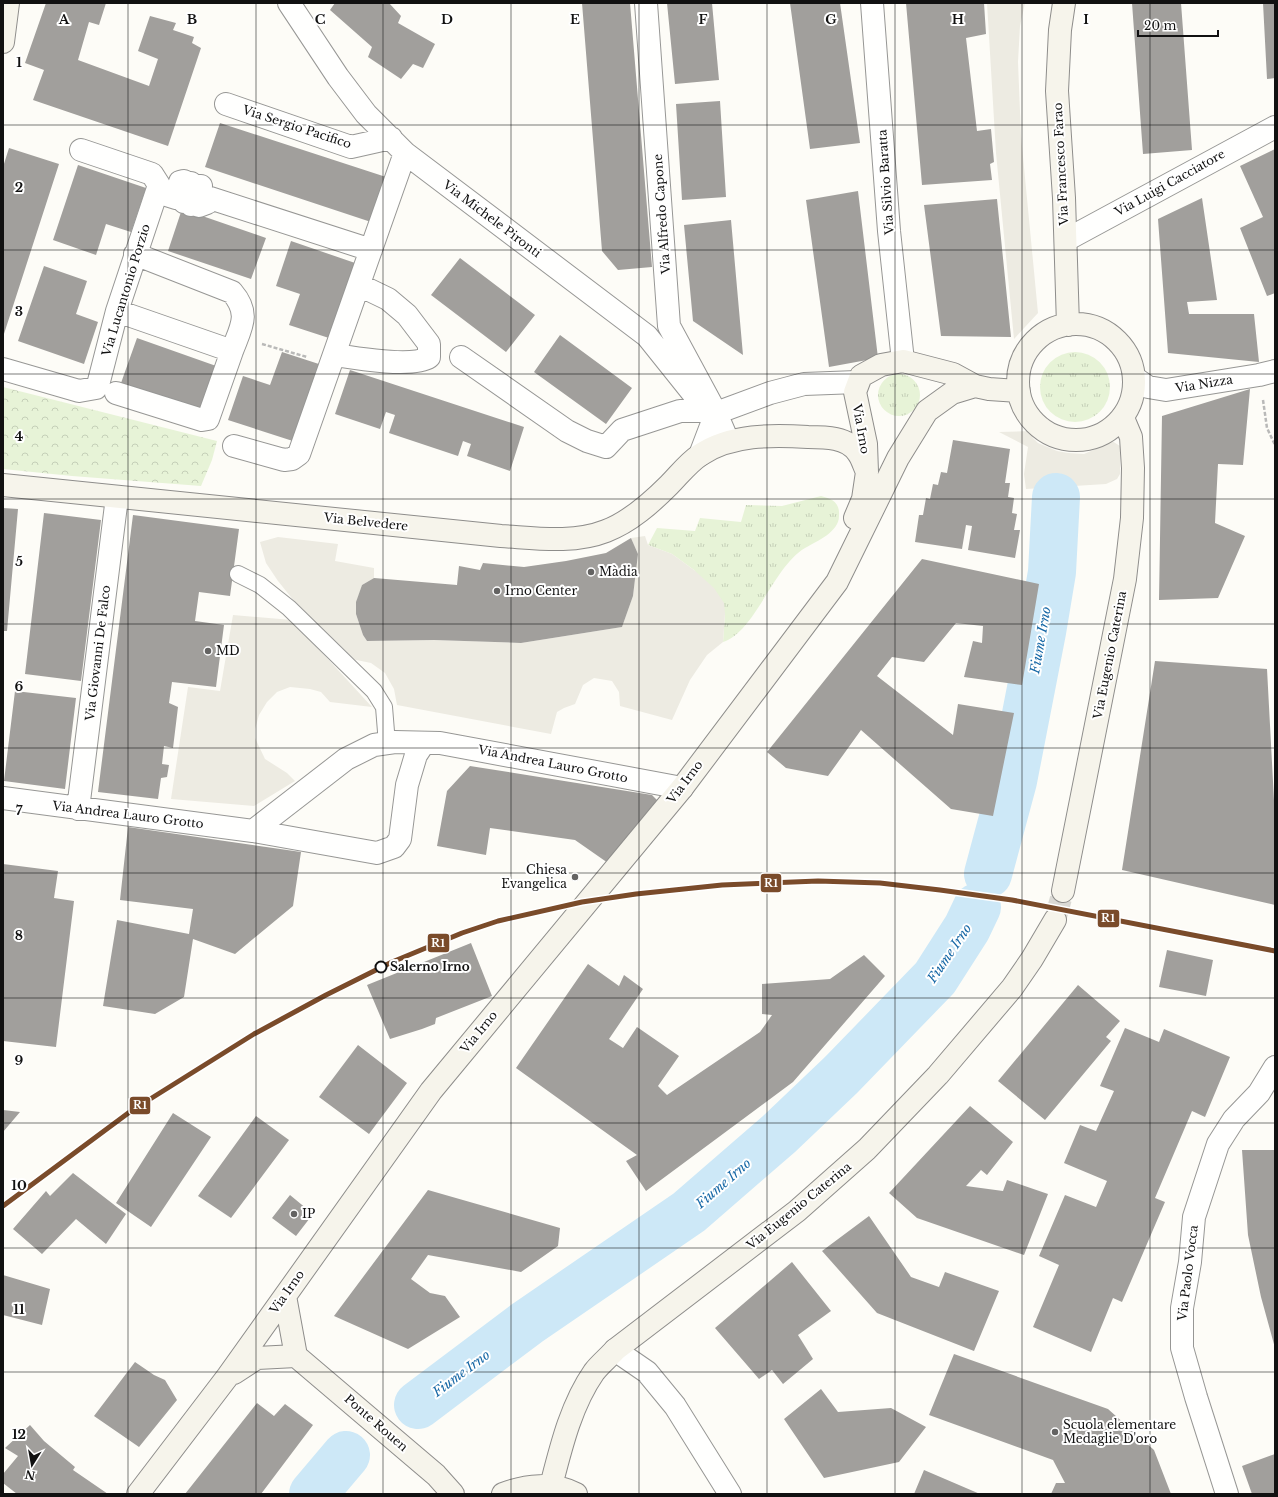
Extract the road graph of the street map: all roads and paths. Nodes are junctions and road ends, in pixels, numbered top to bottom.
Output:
1 (8, 3) edge
2 (289, 3) edge
3 (646, 3) edge
4 (872, 3) edge
5 (1064, 3) edge
6 (3, 42) edge
7 (226, 104) dead end
8 (1275, 127) edge
9 (398, 146) junction
10 (81, 150) dead end
11 (157, 192) junction
12 (1066, 240) junction
13 (372, 250) junction
14 (135, 254) junction
15 (359, 285) junction
16 (117, 311) junction
17 (1068, 325) junction
18 (236, 342) junction
19 (461, 357) dead end
20 (333, 360) junction
21 (903, 361) junction
22 (3, 369) edge
23 (1267, 373) edge
24 (1135, 378) junction
25 (857, 382) junction
26 (975, 386) junction
27 (1019, 391) junction
28 (116, 394) dead end
29 (711, 412) junction
30 (1123, 418) junction
31 (728, 441) junction
32 (1275, 445) edge
33 (234, 446) dead end
34 (700, 455) junction
35 (867, 472) junction
36 (3, 485) edge
37 (117, 497) junction
38 (238, 574) dead end
39 (837, 582) junction
40 (424, 743) junction
41 (387, 744) junction
42 (682, 788) junction
43 (3, 798) edge
44 (78, 809) junction
45 (253, 830) junction
46 (1063, 891) tunnel mouth
47 (1055, 920) tunnel mouth
48 (1275, 1067) edge
49 (285, 1296) junction
50 (615, 1350) junction
51 (296, 1356) junction
52 (228, 1376) junction
53 (551, 1486) junction
54 (138, 1494) edge
55 (453, 1494) edge
56 (503, 1494) edge
57 (576, 1494) edge
58 (730, 1494) edge
59 (1227, 1494) edge

1 - 6 main road
2 - 9 street, Via Michele Pironti
3 - 29 street, Via Alfredo Capone
4 - 21 street, Via Silvio Baratta
5 - 12 main road, Via Francesco Farao
7 - 9 street, Via Sergio Pacifico
8 - 12 street, Via Luigi Cacciatore
9 - 13 street
9 - 29 street, Via Michele Pironti
10 - 11 street
11 - 13 street
11 - 14 street, Via Lucantonio Porzio
12 - 17 main road, Via Francesco Farao
13 - 15 street
14 - 16 street, Via Lucantonio Porzio
14 - 18 street
15 - 20 street
15 - 20 street
16 - 18 street
16 - 22 street, Via Lucantonio Porzio
17 - 24 main road
17 - 27 main road
18 - 20 path
18 - 28 street
19 - 29 street
20 - 33 street
21 - 25 main road
21 - 26 main road
23 - 24 street, Via Nizza
23 - 32 path
24 - 30 main road
25 - 29 street
25 - 35 main road, Via Irno
26 - 27 main road
26 - 39 main road, Via Irno
27 - 30 main road
29 - 31 street
29 - 34 street, Via Belvedere
30 - 46 main road, Via Eugenio Caterina
31 - 34 main road, Via Belvedere
31 - 35 main road, Via Belvedere
34 - 37 main road, Via Belvedere
35 - 39 main road, Via Irno
36 - 37 main road, Via Belvedere
37 - 44 street, Via Giovanni De Falco
38 - 41 lane
39 - 42 main road, Via Irno
40 - 41 street, Via Andrea Lauro Grotto
40 - 42 street, Via Andrea Lauro Grotto
40 - 45 street, Via Andrea Lauro Grotto
41 - 45 street, Via Andrea Lauro Grotto
42 - 49 main road, Via Irno
43 - 44 street, Via Andrea Lauro Grotto
44 - 45 street, Via Andrea Lauro Grotto
47 - 50 main road, Via Eugenio Caterina
48 - 59 street, Via Paolo Vocca
49 - 51 main road
49 - 52 main road, Via Irno
50 - 53 main road, Via Eugenio Caterina
50 - 58 street
51 - 52 main road
51 - 55 main road, Ponte Rouen
52 - 54 main road, Via Irno
53 - 56 main road
53 - 57 main road

